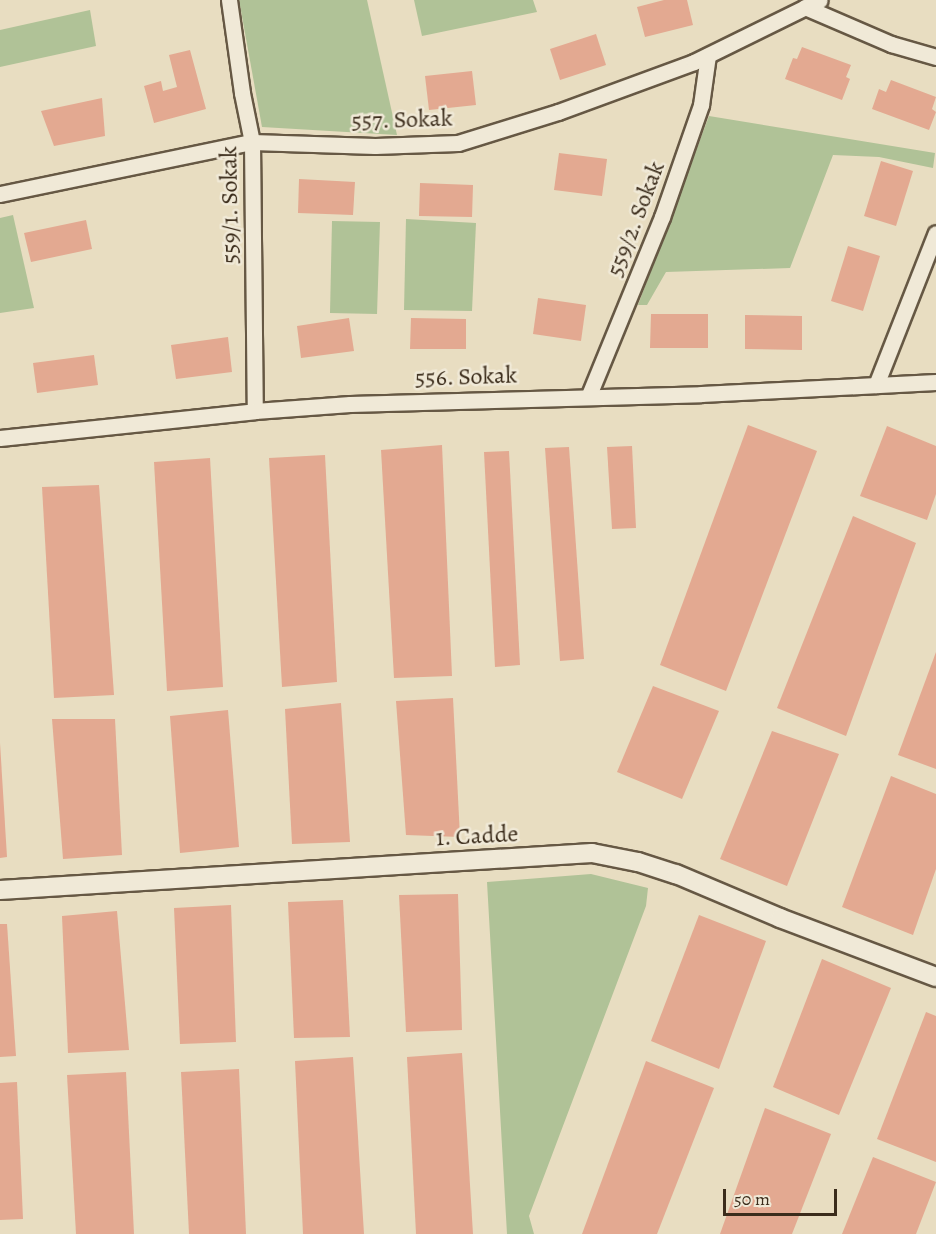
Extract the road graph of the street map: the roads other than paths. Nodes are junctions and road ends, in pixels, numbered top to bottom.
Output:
1 (229, 0) edge
2 (820, 0) edge
3 (805, 7) junction
4 (708, 55) junction
5 (936, 57) edge
6 (252, 142) junction
7 (0, 194) edge
8 (936, 233) edge
9 (936, 382) edge
10 (876, 386) junction
11 (589, 395) junction
12 (255, 411) junction
13 (0, 438) edge
14 (0, 890) edge
15 (936, 977) edge

1 - 6 street, 559/1. Sokak
2 - 3 street, 557. Sokak
3 - 4 street, 557. Sokak
3 - 5 street
4 - 6 street, 557. Sokak
4 - 11 street, 559/2. Sokak
6 - 7 street, 557. Sokak
6 - 12 street, 559/1. Sokak
8 - 10 street
9 - 10 street, 556. Sokak
10 - 11 street, 556. Sokak
11 - 12 street, 556. Sokak
12 - 13 street, 556. Sokak
14 - 15 street, 1. Cadde

